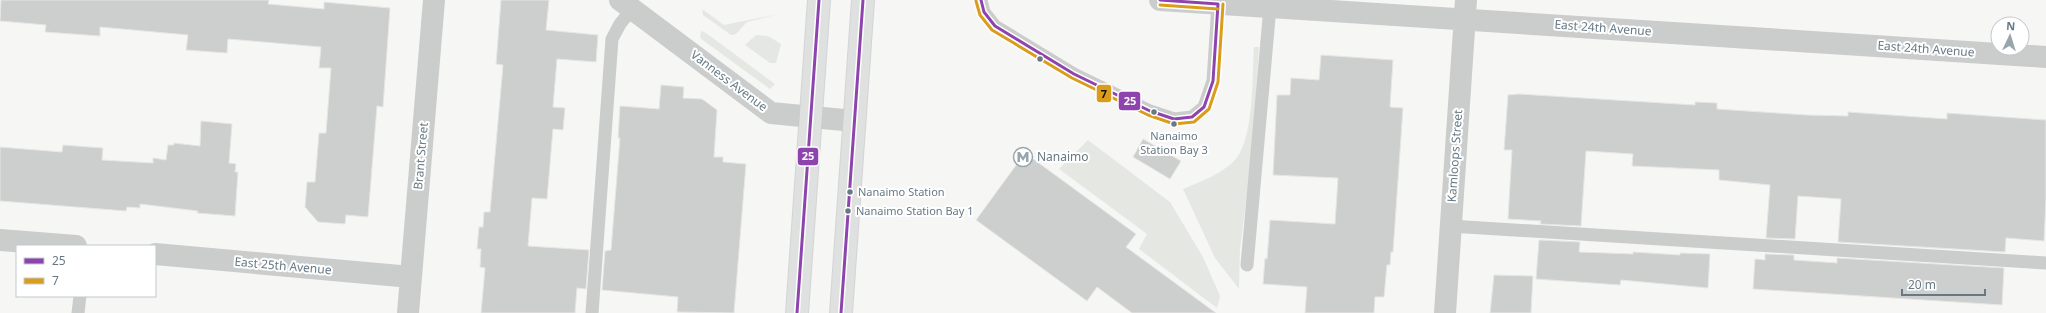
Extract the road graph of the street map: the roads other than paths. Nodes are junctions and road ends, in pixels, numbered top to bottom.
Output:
1 (434, 0) edge
2 (819, 0) edge
3 (863, 0) edge
4 (981, 0) edge
5 (1160, 0) edge
6 (626, 4) edge
7 (1218, 4) junction
8 (1270, 7) junction
9 (1465, 9) edge
10 (2046, 57) edge
11 (810, 117) junction
12 (854, 121) junction
13 (1450, 226) junction
14 (0, 240) edge
15 (63, 245) edge
16 (156, 254) edge
17 (2046, 263) edge
18 (1247, 266) dead end
19 (411, 277) junction
20 (80, 297) edge
21 (78, 313) edge
22 (408, 313) edge
23 (592, 313) edge
24 (797, 313) edge
25 (841, 313) edge
26 (1445, 313) edge

1 - 19 street, Brant Street
2 - 11 main road
3 - 12 main road
4 - 7 lane
5 - 7 street, East 24th Avenue
6 - 11 street, Vanness Avenue
6 - 23 lane
7 - 8 street, East 24th Avenue
8 - 9 street, East 24th Avenue
8 - 18 lane
9 - 10 street, East 24th Avenue
9 - 13 street, Kamloops Street
11 - 12 street, Vanness Avenue
11 - 24 main road
12 - 25 main road
13 - 17 lane
13 - 26 street, Kamloops Street
14 - 15 street
16 - 19 street, East 25th Avenue
19 - 22 street, Brant Street
20 - 21 lane

